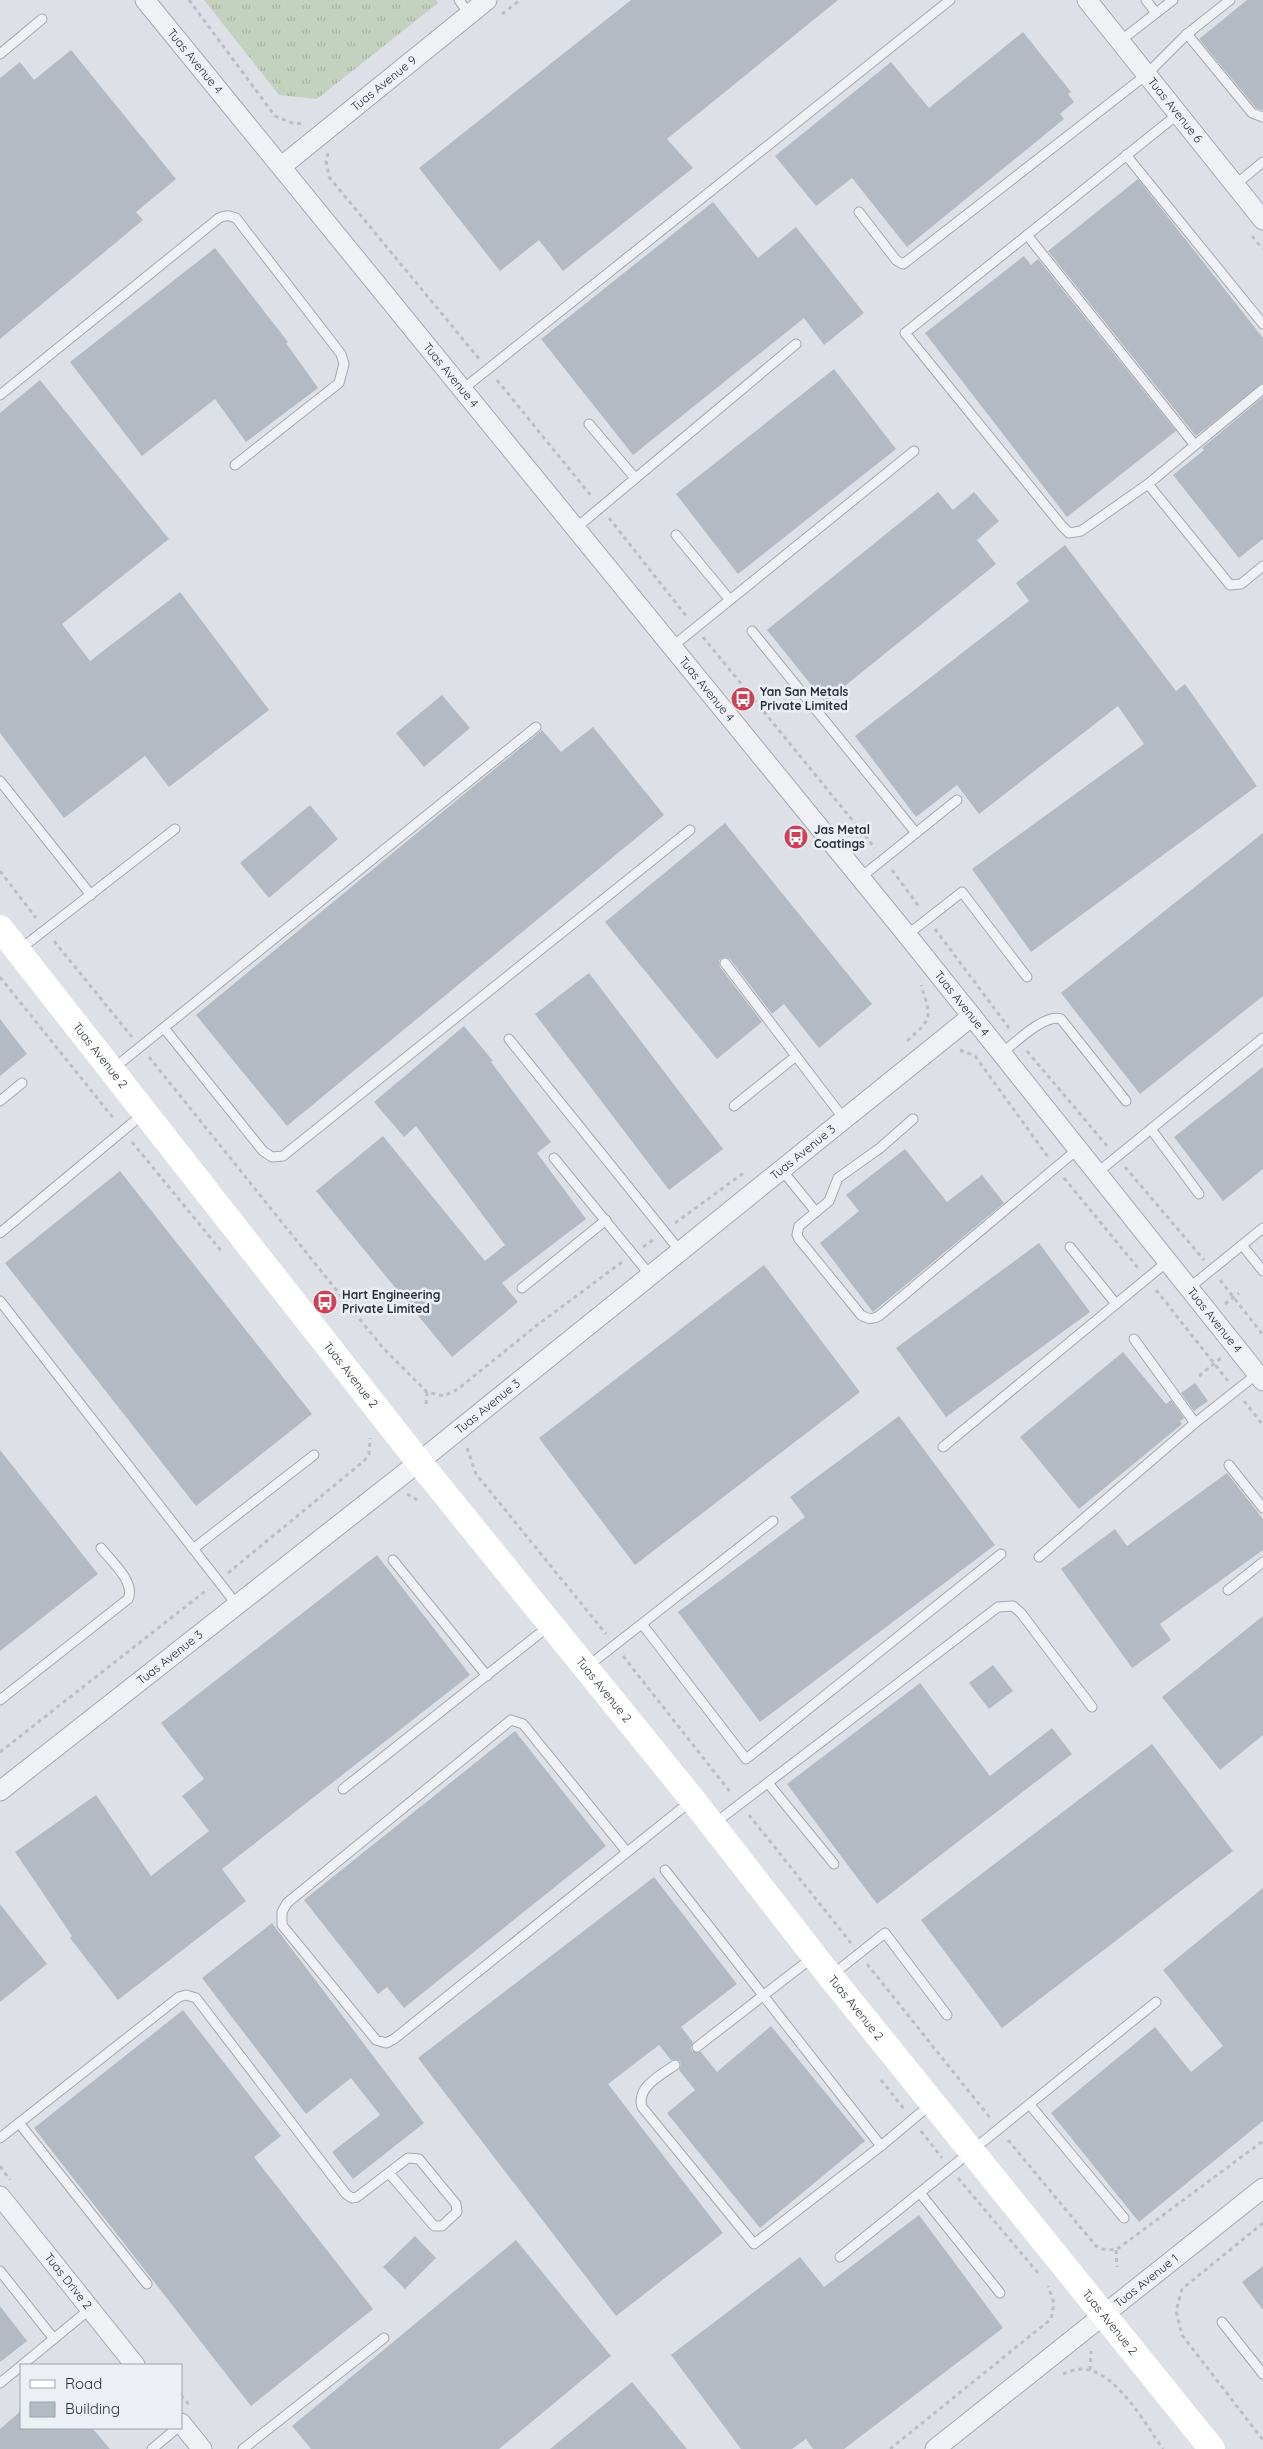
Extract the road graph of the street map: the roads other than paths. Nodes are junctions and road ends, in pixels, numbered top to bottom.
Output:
1 (145, 0) edge
2 (486, 0) edge
3 (950, 0) edge
4 (1087, 0) edge
5 (1146, 0) edge
6 (1173, 0) edge
7 (1230, 0) edge
8 (464, 7) edge
9 (1156, 13) junction
10 (42, 19) dead end
11 (1187, 34) junction
12 (1120, 41) junction
13 (0, 54) edge
14 (1146, 75) junction
15 (1178, 114) junction
16 (1263, 117) edge
17 (1126, 155) junction
18 (1263, 162) edge
19 (282, 166) junction
20 (1235, 185) junction
21 (859, 212) dead end
22 (1263, 220) edge
23 (1027, 235) junction
24 (1263, 324) edge
25 (796, 344) dead end
26 (463, 389) junction
27 (1263, 389) edge
28 (0, 395) edge
29 (589, 424) dead end
30 (1194, 444) junction
31 (914, 451) dead end
32 (235, 465) dead end
33 (635, 478) junction
34 (1148, 484) junction
35 (576, 528) junction
36 (676, 534) dead end
37 (1263, 566) edge
38 (730, 600) junction
39 (752, 631) dead end
40 (673, 646) junction
41 (536, 727) dead end
42 (0, 781) edge
43 (958, 800) dead end
44 (175, 829) dead end
45 (690, 830) dead end
46 (916, 833) junction
47 (860, 878) junction
48 (91, 894) junction
49 (0, 928) edge
50 (907, 935) junction
51 (18, 951) junction
52 (725, 963) dead end
53 (1027, 977) dead end
54 (972, 1016) junction
55 (164, 1028) junction
56 (1263, 1038) edge
57 (509, 1039) dead end
58 (1002, 1053) junction
59 (796, 1056) junction
60 (112, 1070) junction
61 (22, 1083) dead end
62 (0, 1101) edge
63 (1126, 1101) dead end
64 (734, 1106) dead end
65 (145, 1112) junction
66 (844, 1119) junction
67 (913, 1120) dead end
68 (1151, 1129) junction
69 (1079, 1148) junction
70 (554, 1158) dead end
71 (781, 1170) junction
72 (1098, 1172) junction
73 (1199, 1194) dead end
74 (816, 1212) junction
75 (606, 1220) junction
76 (1263, 1228) edge
77 (0, 1233) edge
78 (1242, 1245) junction
79 (1070, 1247) dead end
80 (680, 1251) junction
81 (1168, 1261) junction
82 (1263, 1271) edge
83 (650, 1275) junction
84 (522, 1288) dead end
85 (1190, 1288) junction
86 (0, 1301) edge
87 (1116, 1304) junction
88 (1134, 1339) dead end
89 (1260, 1378) edge
90 (1195, 1423) junction
91 (943, 1447) dead end
92 (314, 1455) dead end
93 (418, 1462) junction
94 (1229, 1465) dead end
95 (1263, 1508) edge
96 (774, 1521) dead end
97 (101, 1548) dead end
98 (193, 1549) junction
99 (1001, 1554) dead end
100 (1039, 1557) dead end
101 (393, 1560) dead end
102 (1263, 1562) edge
103 (1228, 1590) dead end
104 (237, 1605) junction
105 (642, 1624) junction
106 (551, 1625) junction
107 (586, 1668) junction
108 (487, 1676) junction
109 (0, 1700) edge
110 (1092, 1707) dead end
111 (768, 1782) junction
112 (343, 1789) dead end
113 (0, 1791) edge
114 (693, 1800) junction
115 (712, 1824) junction
116 (627, 1852) junction
117 (834, 1864) dead end
118 (665, 1870) dead end
119 (816, 1955) junction
120 (830, 1976) junction
121 (763, 1996) junction
122 (1156, 2002) dead end
123 (947, 2015) dead end
124 (697, 2047) dead end
125 (675, 2065) dead end
126 (934, 2102) junction
127 (1030, 2105) junction
128 (19, 2123) junction
129 (0, 2138) edge
130 (881, 2146) junction
131 (973, 2151) junction
132 (389, 2173) junction
133 (1263, 2188) edge
134 (920, 2193) junction
135 (0, 2196) edge
136 (1124, 2218) dead end
137 (840, 2257) dead end
138 (0, 2271) edge
139 (147, 2284) dead end
140 (1000, 2293) dead end
141 (90, 2309) junction
142 (1104, 2314) junction
143 (1222, 2322) dead end
144 (384, 2338) dead end
145 (54, 2339) junction
146 (24, 2364) edge
147 (134, 2364) edge
148 (20, 2368) edge
149 (1263, 2374) edge
150 (0, 2383) edge
151 (182, 2425) edge
152 (176, 2429) edge
153 (152, 2449) edge
154 (202, 2449) edge
155 (243, 2449) edge
156 (935, 2449) edge
157 (1212, 2449) edge

1 - 19 street, Tuas Avenue 4
2 - 8 street, Tuas Avenue 9
3 - 26 lane
4 - 12 street, Tuas Avenue 6
5 - 9 lane
6 - 9 lane
7 - 11 lane
8 - 19 street, Tuas Avenue 9
9 - 12 lane
10 - 13 lane
11 - 14 lane
11 - 16 lane
12 - 14 street, Tuas Avenue 6
14 - 15 street, Tuas Avenue 6
14 - 21 lane
15 - 17 lane
15 - 20 street, Tuas Avenue 6
17 - 23 lane
17 - 24 lane
18 - 20 lane
19 - 26 street, Tuas Avenue 4
20 - 22 street, Tuas Avenue 6
23 - 30 lane
23 - 34 lane
25 - 33 lane
26 - 35 street, Tuas Avenue 4
27 - 30 lane
28 - 32 lane
29 - 33 lane
30 - 34 lane
31 - 38 lane
33 - 35 lane
34 - 37 lane
35 - 40 street, Tuas Avenue 4
36 - 38 lane
38 - 40 lane
39 - 46 lane
40 - 47 street, Tuas Avenue 4
41 - 55 lane
42 - 48 lane
43 - 46 lane
44 - 48 lane
45 - 55 lane
46 - 47 lane
47 - 50 street, Tuas Avenue 4
48 - 51 lane
49 - 51 street, Tuas Avenue 2
50 - 53 lane
50 - 54 street, Tuas Avenue 4
51 - 60 street, Tuas Avenue 2
52 - 59 lane
54 - 58 street, Tuas Avenue 4
54 - 66 street, Tuas Avenue 3
55 - 60 lane
56 - 68 lane
57 - 80 lane
58 - 63 lane
58 - 69 street, Tuas Avenue 4
59 - 64 lane
59 - 66 lane
60 - 65 street, Tuas Avenue 2
61 - 62 lane
65 - 77 lane
65 - 93 street, Tuas Avenue 2
66 - 71 street, Tuas Avenue 3
67 - 74 lane
68 - 72 lane
68 - 73 lane
69 - 72 street, Tuas Avenue 4
69 - 74 lane
70 - 75 lane
71 - 74 lane
71 - 80 street, Tuas Avenue 3
72 - 81 street, Tuas Avenue 4
75 - 83 lane
75 - 84 lane
76 - 78 lane
78 - 82 lane
78 - 85 lane
79 - 87 lane
80 - 83 street, Tuas Avenue 3
81 - 85 street, Tuas Avenue 4
81 - 87 lane
83 - 93 street, Tuas Avenue 3
85 - 89 street, Tuas Avenue 4
86 - 98 lane
87 - 91 lane
88 - 90 lane
89 - 90 lane
90 - 100 lane
92 - 98 lane
93 - 104 street, Tuas Avenue 3
93 - 106 street, Tuas Avenue 2
94 - 95 lane
96 - 105 lane
97 - 109 lane
98 - 104 lane
99 - 105 lane
101 - 108 lane
102 - 103 lane
104 - 113 street, Tuas Avenue 3
105 - 107 lane
106 - 107 street, Tuas Avenue 2
106 - 108 lane
107 - 114 street, Tuas Avenue 2
108 - 112 lane
110 - 111 lane
111 - 115 lane
111 - 117 lane
114 - 115 street, Tuas Avenue 2
114 - 116 lane
115 - 119 street, Tuas Avenue 2
116 - 116 lane
118 - 121 lane
119 - 120 street, Tuas Avenue 2
119 - 121 lane
120 - 123 lane
120 - 126 street, Tuas Avenue 2
121 - 124 lane
121 - 130 lane
122 - 127 lane
125 - 130 lane
126 - 130 lane
126 - 131 street, Tuas Avenue 2
127 - 131 lane
127 - 136 lane
128 - 129 lane
128 - 132 lane
128 - 139 lane
131 - 134 lane
131 - 142 street, Tuas Avenue 2
132 - 132 lane
133 - 142 street, Tuas Avenue 1
134 - 137 lane
134 - 140 lane
135 - 141 street, Tuas Drive 2
138 - 145 lane
141 - 145 lane
141 - 147 street, Tuas Drive 2
142 - 156 street, Tuas Avenue 1
142 - 157 street, Tuas Avenue 2
143 - 149 lane
144 - 155 lane
145 - 146 lane
148 - 150 lane
151 - 154 street
152 - 153 lane

